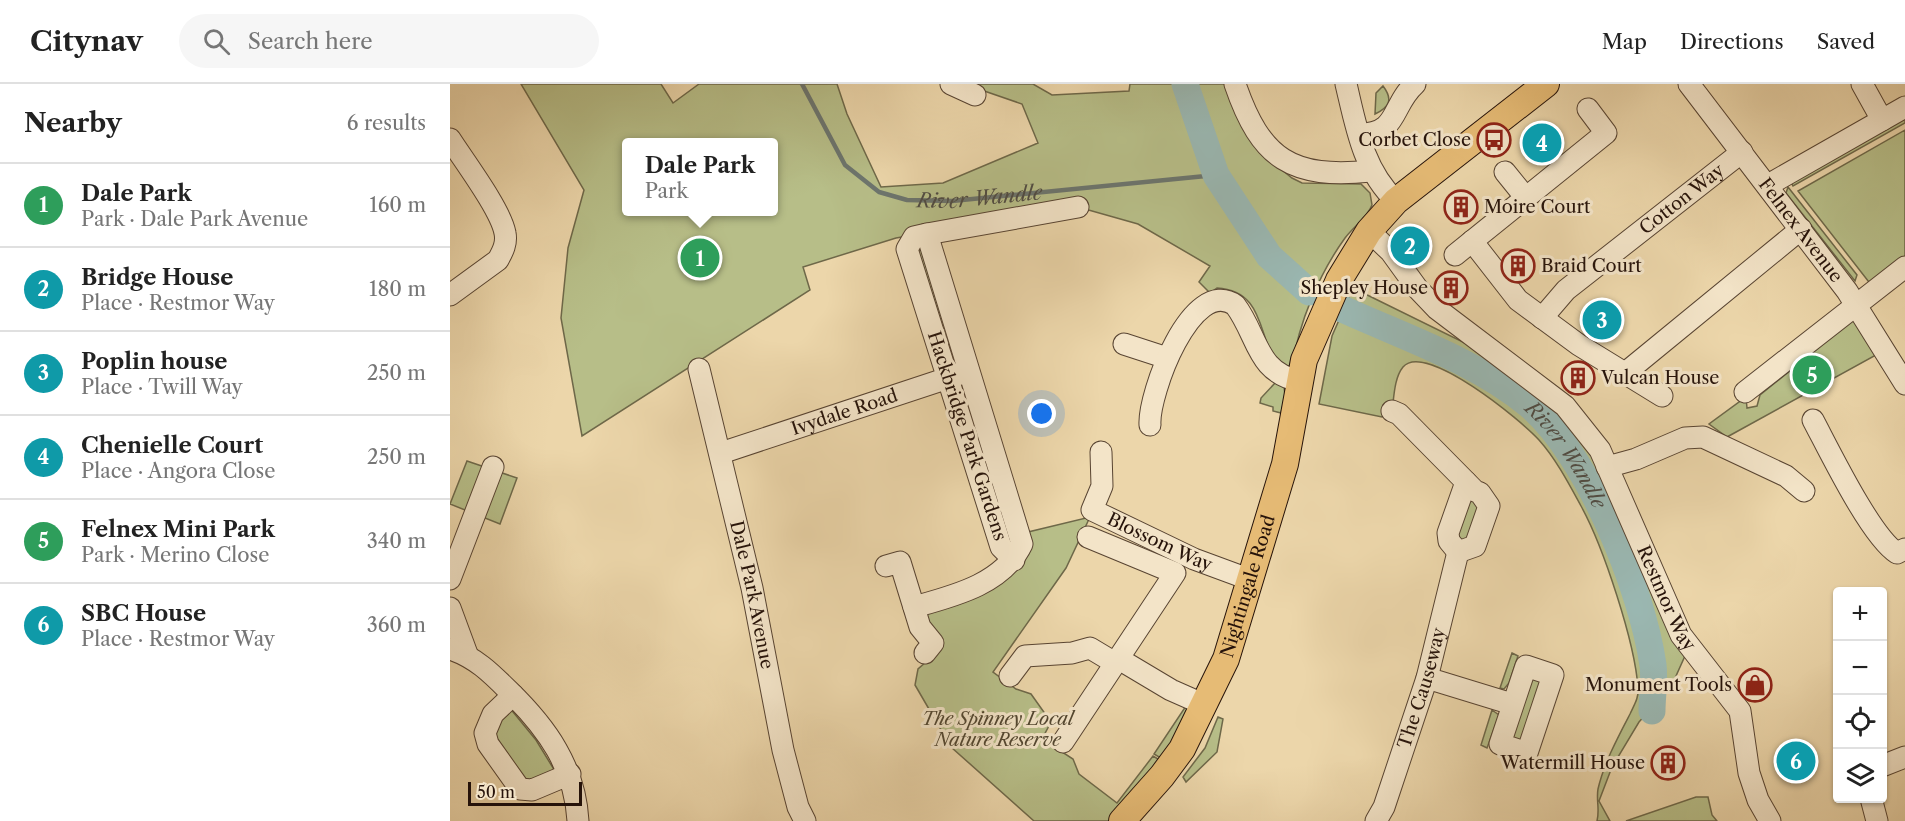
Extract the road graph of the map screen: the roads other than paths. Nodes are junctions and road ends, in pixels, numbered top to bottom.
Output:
1 (951, 84) edge
2 (1235, 84) edge
3 (1346, 84) edge
4 (1415, 84) edge
5 (1546, 84) edge
6 (1689, 84) edge
7 (1862, 84) edge
8 (975, 95) dead end
9 (1905, 107) edge
10 (1587, 109) dead end
11 (1881, 120) junction
12 (1360, 134) junction
13 (450, 139) edge
14 (1742, 152) junction
15 (1371, 171) junction
16 (1505, 172) dead end
17 (1768, 185) junction
18 (1526, 198) junction
19 (1396, 201) junction
20 (1078, 207) dead end
21 (1800, 229) junction
22 (1369, 231) junction
23 (1472, 241) junction
24 (1455, 255) dead end
25 (1905, 267) edge
26 (450, 295) edge
27 (1857, 304) junction
28 (1542, 318) junction
29 (1124, 344) dead end
30 (1167, 358) junction
31 (699, 369) dead end
32 (1624, 374) junction
33 (958, 375) junction
34 (1300, 381) junction
35 (1905, 384) edge
36 (1745, 392) dead end
37 (1662, 396) dead end
38 (1392, 411) dead end
39 (1813, 420) dead end
40 (1150, 425) dead end
41 (1101, 452) dead end
42 (721, 453) junction
43 (493, 467) dead end
44 (1607, 467) junction
45 (1466, 482) junction
46 (1804, 491) dead end
47 (1089, 537) dead end
48 (1905, 549) edge
49 (1458, 552) junction
50 (886, 566) dead end
51 (450, 579) edge
52 (1251, 580) junction
53 (914, 607) junction
54 (450, 608) edge
55 (458, 652) edge
56 (925, 653) dead end
57 (1119, 659) junction
58 (1010, 676) dead end
59 (1427, 678) junction
60 (513, 695) junction
61 (1512, 704) dead end
62 (1206, 705) junction
63 (1063, 742) dead end
64 (1905, 757) edge
65 (1887, 764) edge
66 (570, 774) junction
67 (1872, 803) edge
68 (578, 821) edge
69 (805, 821) edge
70 (1122, 821) edge
71 (1376, 821) edge
72 (1770, 821) edge
73 (1877, 821) edge

1 - 8 street
2 - 15 street
3 - 12 street
4 - 12 street
5 - 19 main road, Nightingale Road
6 - 14 street, Felnex Avenue
7 - 11 street
9 - 11 street
10 - 18 street
11 - 17 street
12 - 15 street
13 - 26 street
14 - 17 street, Felnex Avenue
14 - 28 street, Cotton Way
15 - 19 street
16 - 18 street
17 - 21 street, Felnex Avenue
18 - 23 street
19 - 22 main road, Nightingale Road
20 - 33 street, Hackbridge Park Gardens
21 - 27 street, Felnex Avenue
21 - 32 street
22 - 34 main road, Nightingale Road
22 - 44 street, Restmor Way
23 - 24 street
23 - 28 street
25 - 27 street
27 - 35 street, Felnex Avenue
27 - 36 street
28 - 32 street
29 - 30 street
30 - 34 street
30 - 40 street
31 - 42 street, Dale Park Avenue
32 - 37 street
33 - 42 street, Ivydale Road
33 - 53 street, Hackbridge Park Gardens
34 - 52 main road, Nightingale Road
38 - 45 street
39 - 48 street
41 - 52 street, Blossom Way
42 - 69 street, Dale Park Avenue
43 - 51 street
44 - 46 street
44 - 72 street, Restmor Way
45 - 49 street, The Causeway
45 - 49 street
47 - 57 street
49 - 59 street, The Causeway
50 - 53 street
52 - 62 main road, Nightingale Road
53 - 56 street
54 - 55 street
55 - 60 street
57 - 58 street
57 - 62 street
57 - 63 street
59 - 61 street
59 - 71 street, The Causeway
60 - 66 street
60 - 66 street
62 - 70 main road, Nightingale Road
64 - 65 street
66 - 68 street
67 - 73 street

